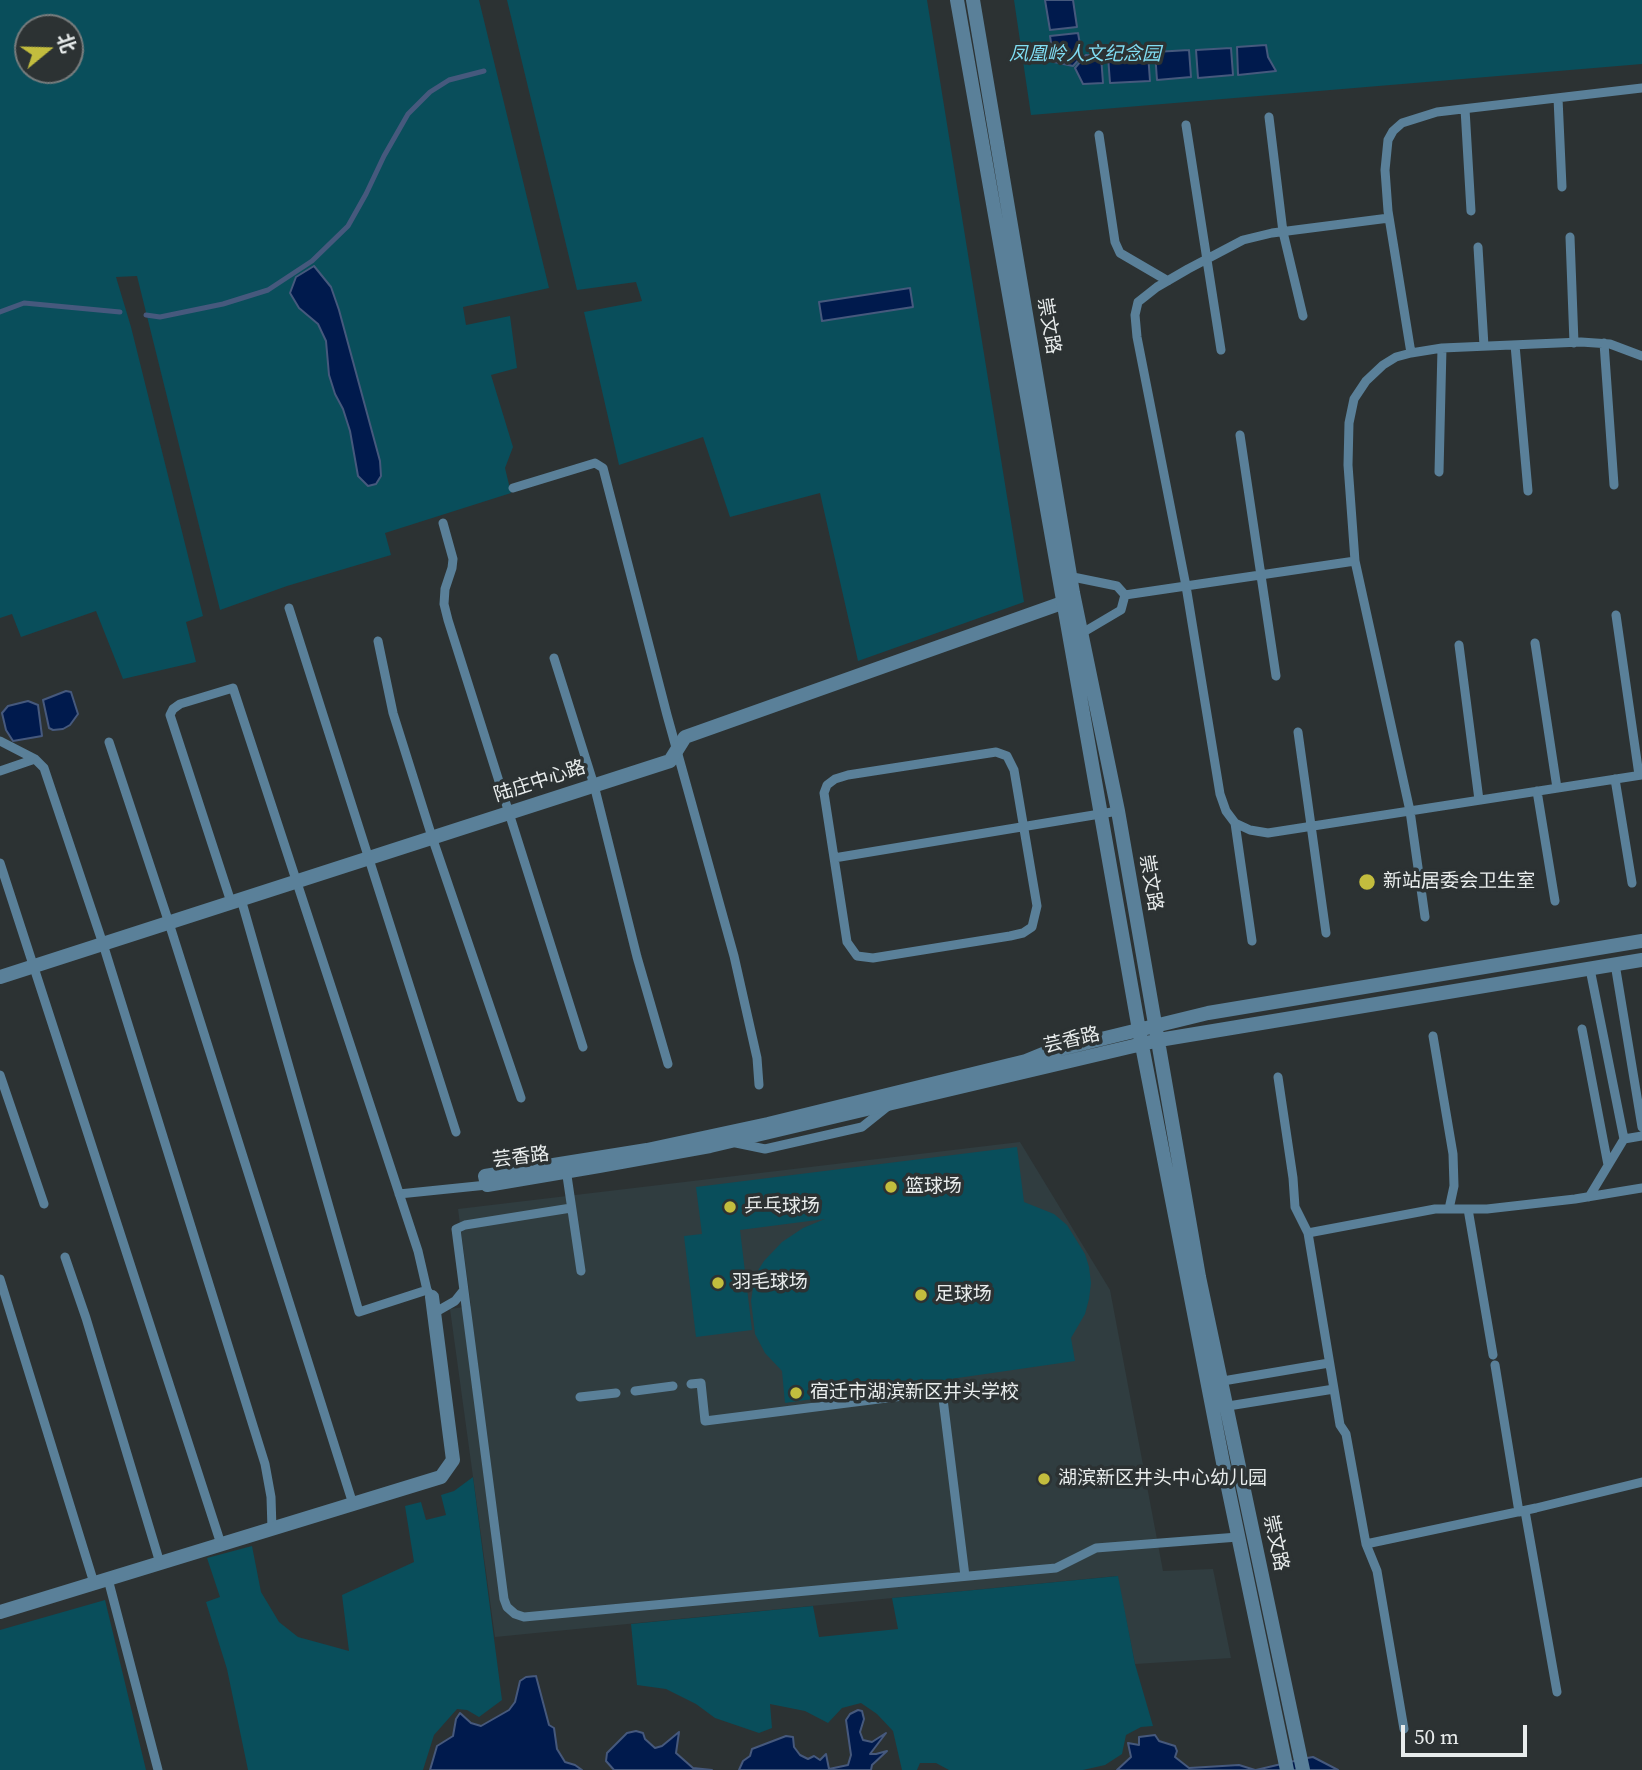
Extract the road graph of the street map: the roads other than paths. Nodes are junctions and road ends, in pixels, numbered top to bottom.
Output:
1 (957, 0) edge
2 (973, 0) edge
3 (1642, 88) edge
4 (1558, 98) junction
5 (1465, 109) junction
6 (1269, 117) dead end
7 (1186, 125) dead end
8 (1099, 135) dead end
9 (1562, 187) dead end
10 (1471, 211) dead end
11 (1389, 218) junction
12 (1283, 232) junction
13 (1570, 237) dead end
14 (1478, 247) dead end
15 (1205, 260) junction
16 (1168, 281) junction
17 (1303, 316) dead end
18 (1574, 343) junction
19 (1604, 343) junction
20 (1515, 345) junction
21 (1485, 346) junction
22 (1442, 348) junction
23 (1221, 350) dead end
24 (1411, 353) junction
25 (1642, 356) edge
26 (1240, 435) dead end
27 (1439, 472) dead end
28 (1614, 485) dead end
29 (513, 488) dead end
30 (1528, 491) dead end
31 (443, 523) dead end
32 (1355, 561) junction
33 (1064, 575) junction
34 (1261, 575) junction
35 (1186, 586) junction
36 (1125, 595) junction
37 (1068, 598) junction
38 (289, 608) dead end
39 (1616, 615) dead end
40 (1076, 637) junction
41 (378, 641) dead end
42 (1535, 643) dead end
43 (1459, 645) dead end
44 (554, 658) dead end
45 (1276, 676) dead end
46 (1298, 732) dead end
47 (0, 741) edge
48 (109, 742) dead end
49 (678, 749) junction
50 (35, 759) junction
51 (0, 771) edge
52 (1641, 775) edge
53 (1615, 779) junction
54 (594, 785) junction
55 (1557, 788) junction
56 (1537, 791) junction
57 (1479, 800) junction
58 (1118, 811) junction
59 (1410, 811) junction
60 (509, 813) junction
61 (1101, 814) junction
62 (1235, 823) junction
63 (1310, 826) junction
64 (1024, 827) junction
65 (432, 837) junction
66 (370, 858) junction
67 (834, 858) junction
68 (0, 863) edge
69 (296, 881) junction
70 (1632, 883) dead end
71 (236, 901) junction
72 (1555, 901) dead end
73 (1425, 917) dead end
74 (169, 923) junction
75 (1326, 933) dead end
76 (1252, 942) dead end
77 (1642, 942) edge
78 (103, 944) junction
79 (1642, 960) edge
80 (1615, 964) junction
81 (34, 966) junction
82 (1590, 969) junction
83 (0, 977) edge
84 (1582, 1029) dead end
85 (1157, 1033) junction
86 (1433, 1036) dead end
87 (1141, 1037) junction
88 (583, 1047) dead end
89 (668, 1064) dead end
90 (0, 1075) edge
91 (1278, 1077) dead end
92 (759, 1085) dead end
93 (521, 1098) dead end
94 (1642, 1127) edge
95 (456, 1132) dead end
96 (1642, 1136) edge
97 (1624, 1139) junction
98 (1608, 1165) junction
99 (566, 1168) junction
100 (487, 1185) joint
101 (1642, 1188) edge
102 (400, 1194) junction
103 (1589, 1197) junction
104 (44, 1204) dead end
105 (571, 1208) junction
106 (1449, 1209) junction
107 (1468, 1209) junction
108 (1308, 1233) junction
109 (65, 1257) dead end
110 (581, 1271) dead end
111 (0, 1279) edge
112 (463, 1292) junction
113 (429, 1294) junction
114 (434, 1313) junction
115 (1329, 1363) junction
116 (1215, 1383) junction
117 (691, 1384) dead end
118 (673, 1386) dead end
119 (1334, 1389) junction
120 (635, 1391) dead end
121 (616, 1393) dead end
122 (580, 1397) dead end
123 (1220, 1407) junction
124 (1642, 1482) edge
125 (353, 1504) junction
126 (1522, 1511) junction
127 (272, 1529) junction
128 (1238, 1537) junction
129 (221, 1544) junction
130 (1366, 1544) junction
131 (160, 1563) junction
132 (965, 1576) junction
133 (101, 1581) junction
134 (0, 1612) edge
135 (1557, 1692) dead end
136 (1404, 1729) dead end
137 (158, 1770) edge
138 (1287, 1770) edge
139 (1303, 1770) edge

1 - 33 street, 崇文路
2 - 33 street, 崇文路
3 - 4 lane
4 - 5 lane
4 - 9 lane
5 - 10 lane
5 - 11 lane
6 - 12 lane
7 - 15 lane
8 - 16 lane
11 - 12 lane
11 - 24 lane
12 - 15 lane
12 - 17 lane
13 - 18 lane
14 - 21 lane
15 - 16 lane
15 - 23 lane
16 - 35 lane
18 - 19 lane
18 - 20 lane
19 - 25 lane
19 - 28 lane
20 - 21 lane
20 - 30 lane
21 - 22 lane
22 - 24 lane
22 - 27 lane
24 - 32 lane
26 - 34 lane
29 - 49 lane
31 - 60 lane
32 - 34 lane
32 - 59 lane
33 - 36 lane
33 - 37 street, 崇文路
34 - 35 lane
34 - 45 lane
35 - 36 lane
35 - 62 lane
36 - 40 lane
37 - 40 street, 崇文路
37 - 49 street, 陆庄中心路
38 - 66 lane
39 - 52 lane
40 - 58 street, 崇文路
40 - 61 street, 崇文路
41 - 65 lane
42 - 55 lane
43 - 57 lane
44 - 54 lane
46 - 63 lane
47 - 50 lane
48 - 74 lane
49 - 54 street, 陆庄中心路
49 - 92 lane
50 - 51 lane
50 - 78 lane
52 - 53 lane
53 - 55 lane
53 - 70 lane
54 - 60 street, 陆庄中心路
54 - 89 lane
55 - 56 lane
56 - 57 lane
56 - 72 lane
57 - 59 lane
58 - 61 lane
58 - 85 street, 崇文路
59 - 63 lane
59 - 73 lane
60 - 65 street, 陆庄中心路
60 - 88 lane
61 - 64 lane
61 - 87 street, 崇文路
62 - 63 lane
62 - 76 lane
63 - 75 lane
64 - 67 lane
64 - 67 lane
64 - 67 lane
65 - 66 street, 陆庄中心路
65 - 93 lane
66 - 69 street, 陆庄中心路
66 - 95 lane
68 - 81 lane
69 - 71 street, 陆庄中心路
69 - 71 lane
69 - 102 lane
71 - 74 street, 陆庄中心路
71 - 113 lane
74 - 78 street, 陆庄中心路
74 - 125 lane
77 - 85 street, 芸香路
78 - 81 street, 陆庄中心路
78 - 127 lane
79 - 80 street, 芸香路
80 - 82 street, 芸香路
80 - 94 lane
81 - 83 street, 陆庄中心路
81 - 129 lane
82 - 85 street, 芸香路
82 - 97 lane
84 - 98 lane
85 - 87 street, 芸香路
85 - 116 street, 崇文路
86 - 106 lane
87 - 99 street, 芸香路
87 - 99 street, 芸香路
87 - 116 street, 崇文路
90 - 104 lane
91 - 108 lane
96 - 97 lane
97 - 98 lane
98 - 103 lane
99 - 100 street, 芸香路
99 - 105 lane
100 - 102 lane
101 - 103 lane
102 - 113 lane
103 - 107 lane
105 - 110 lane
105 - 112 lane
106 - 107 lane
106 - 108 lane
107 - 126 lane
108 - 115 lane
109 - 131 lane
111 - 133 lane
112 - 114 lane
112 - 132 lane
113 - 114 street
114 - 125 street
115 - 116 lane
115 - 119 lane
116 - 123 street, 崇文路
117 - 132 lane
118 - 120 lane
119 - 123 lane
119 - 130 lane
121 - 122 lane
123 - 128 street, 崇文路
123 - 139 street, 崇文路
124 - 126 lane
125 - 127 street
126 - 130 lane
126 - 135 lane
127 - 129 street
128 - 132 lane
128 - 138 street, 崇文路
129 - 131 street
130 - 136 lane
131 - 133 street
133 - 134 street
133 - 137 lane

